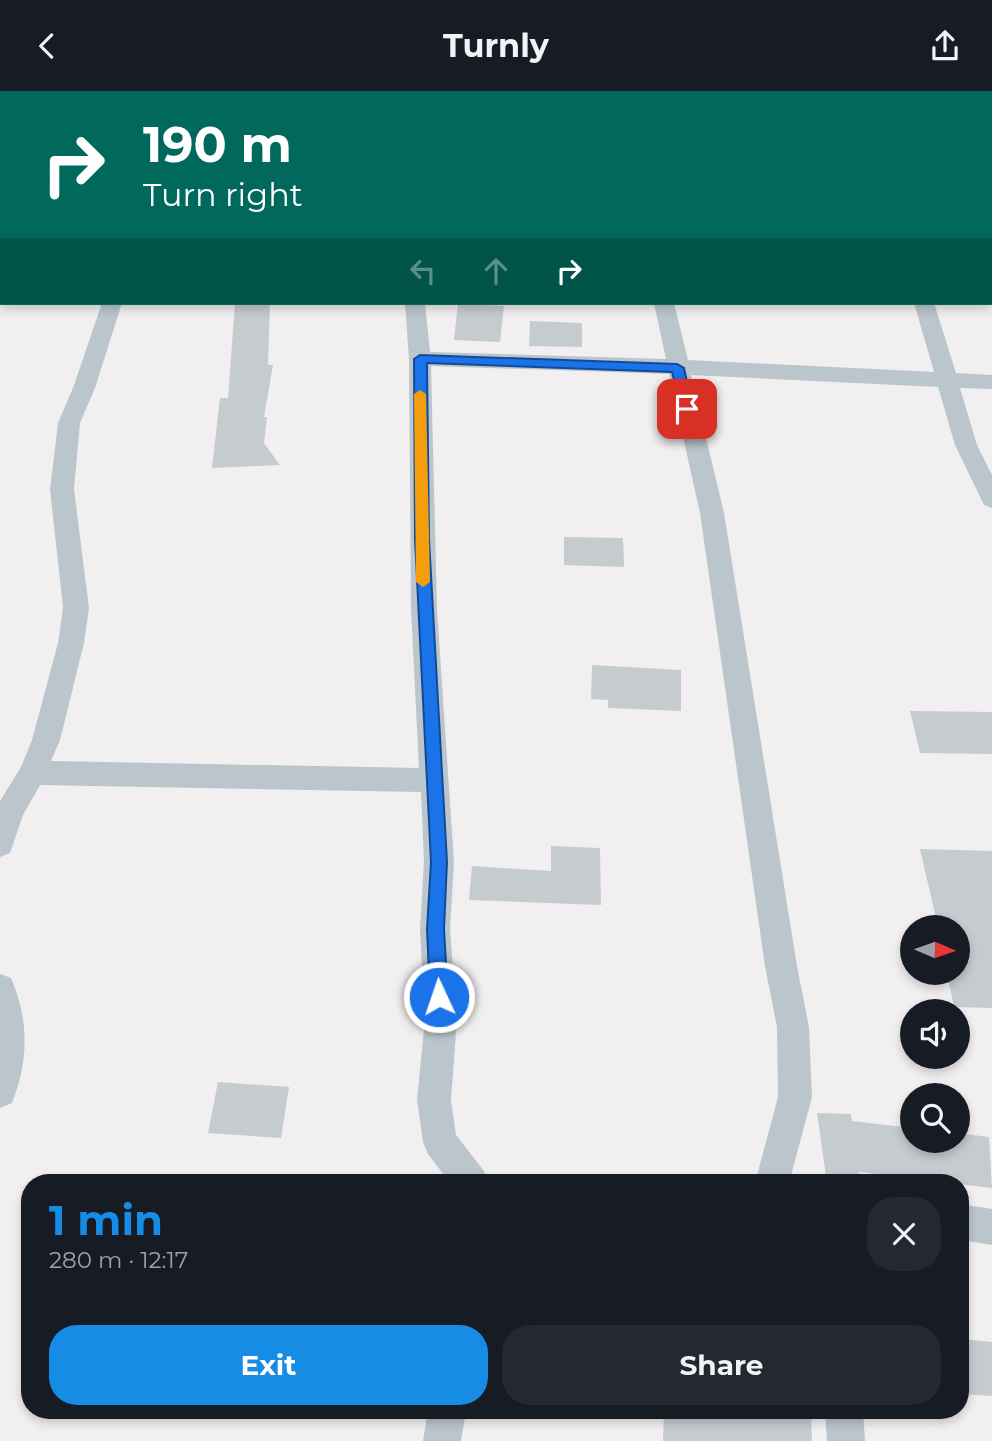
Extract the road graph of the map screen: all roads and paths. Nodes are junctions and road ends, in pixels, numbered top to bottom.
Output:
1 (111, 305) edge
2 (415, 305) edge
3 (664, 305) edge
4 (924, 305) edge
5 (420, 359) junction
6 (677, 368) junction
7 (946, 381) junction
8 (992, 382) edge
9 (992, 499) edge
10 (33, 773) junction
11 (436, 780) junction
12 (0, 843) edge
13 (0, 989) edge
14 (0, 1091) edge
15 (465, 1174) edge
16 (774, 1174) edge
17 (969, 1223) edge
18 (992, 1227) edge
19 (446, 1419) edge
20 (845, 1419) edge
21 (442, 1441) edge
22 (846, 1441) edge

1 - 10 street
2 - 5 street
3 - 6 street
4 - 7 street
5 - 6 street
5 - 11 street
6 - 7 street
6 - 16 street
7 - 8 street
7 - 9 street
10 - 11 street
10 - 12 street
11 - 15 street
13 - 14 street
17 - 18 street
19 - 21 street
20 - 22 street

